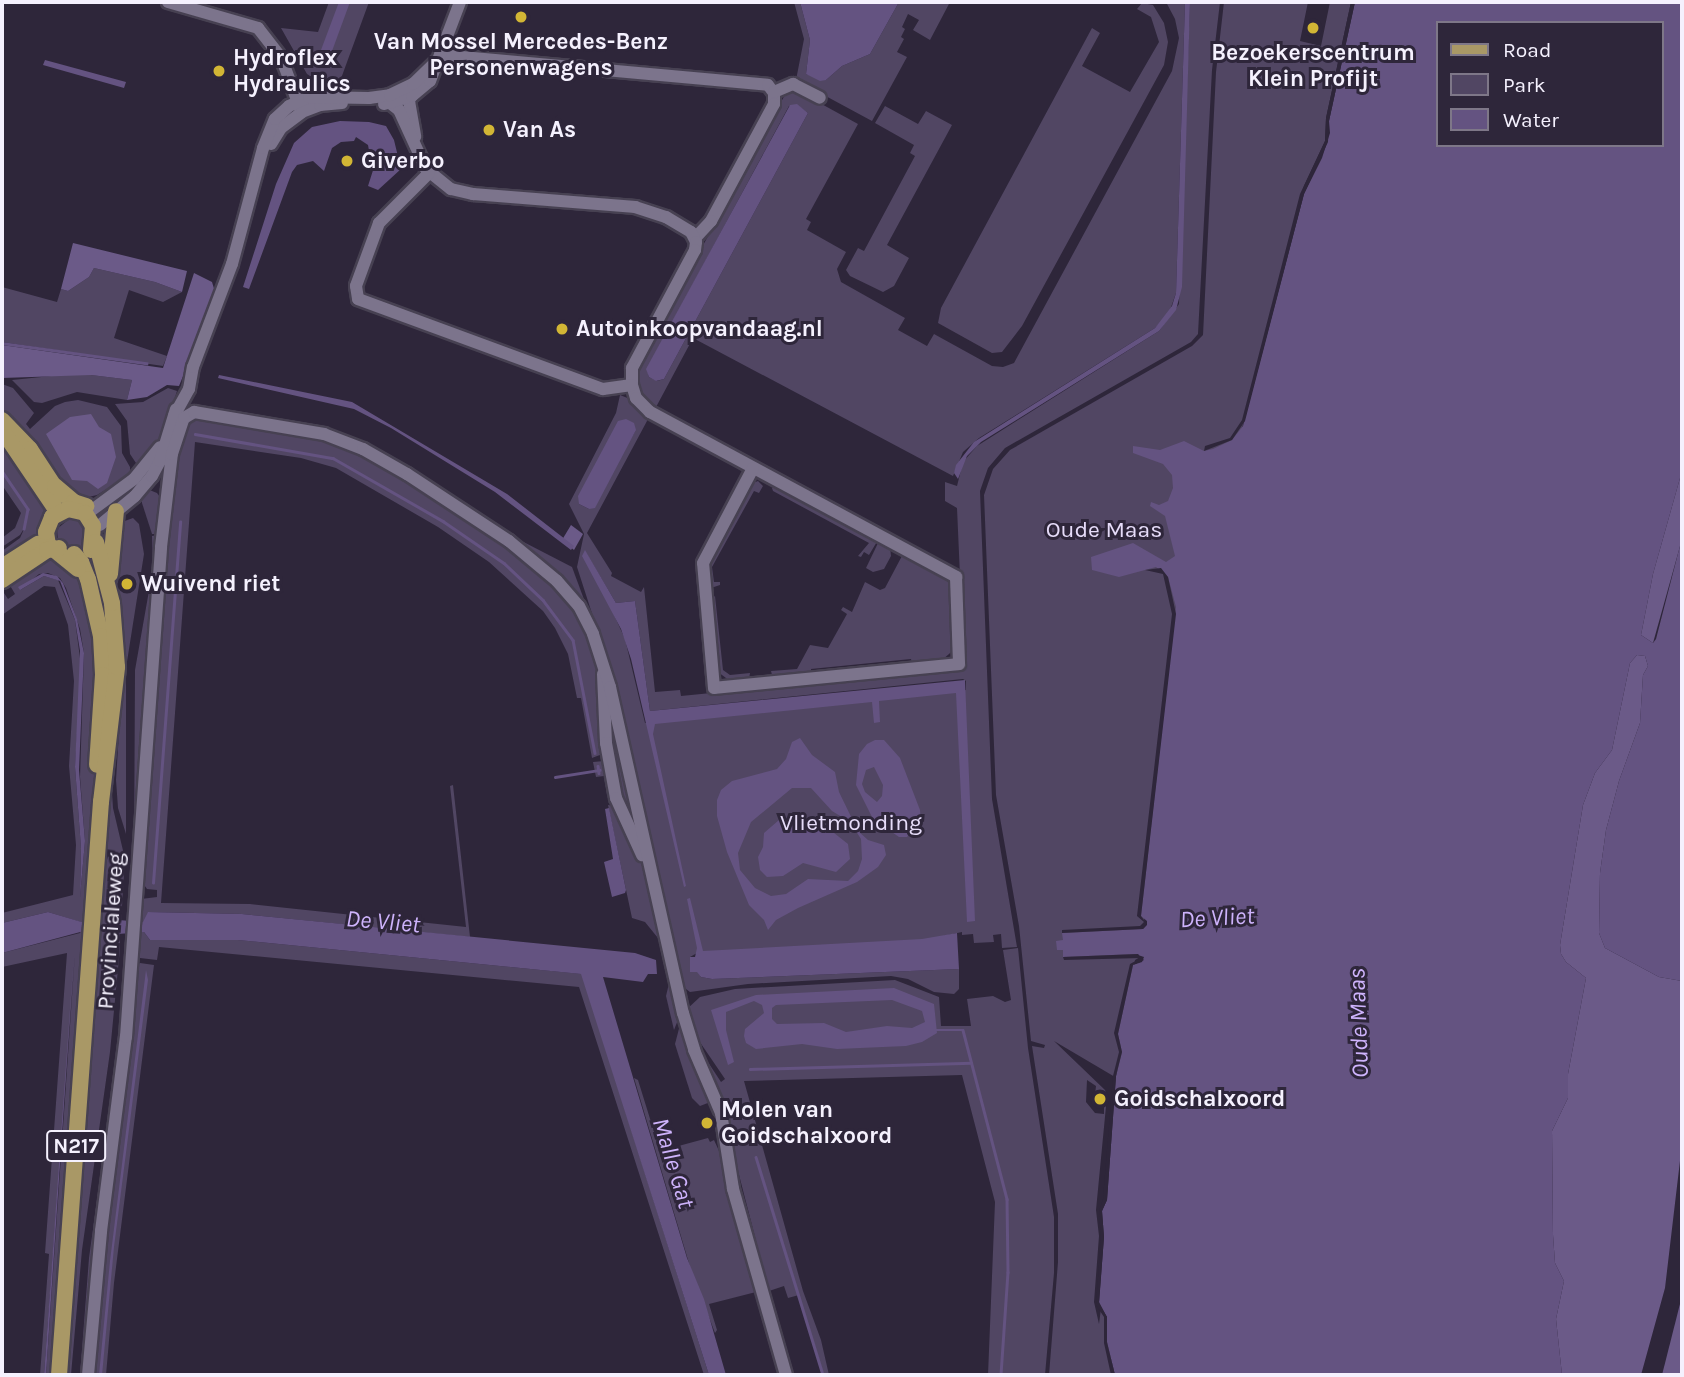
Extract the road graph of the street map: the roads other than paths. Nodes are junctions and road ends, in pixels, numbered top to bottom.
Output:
1 (168, 2) edge
2 (460, 2) edge
3 (439, 58) junction
4 (774, 92) junction
5 (398, 98) junction
6 (820, 98) dead end
7 (300, 106) junction
8 (417, 150) junction
9 (429, 173) junction
10 (695, 238) junction
11 (632, 385) junction
12 (2, 420) edge
13 (2, 432) edge
14 (753, 468) junction
15 (144, 478) junction
16 (49, 488) junction
17 (167, 489) junction
18 (116, 511) junction
19 (78, 513) junction
20 (93, 546) junction
21 (59, 550) junction
22 (2, 567) edge
23 (2, 580) edge
24 (109, 590) junction
25 (604, 663) junction
26 (101, 802) junction
27 (652, 872) junction
28 (59, 1375) edge
29 (88, 1375) edge
30 (786, 1375) edge

1 - 7 street
2 - 3 street
3 - 4 street
3 - 5 street
4 - 6 street
4 - 10 street
5 - 7 street
5 - 8 street
5 - 8 street
7 - 15 street
8 - 9 street
9 - 10 street
9 - 11 street
10 - 11 street
11 - 14 street
12 - 16 main road
13 - 16 main road
14 - 14 street
15 - 17 street
15 - 18 street
15 - 19 street
16 - 19 main road
16 - 19 main road
17 - 25 street, Provincialeweg
17 - 29 street, Provincialeweg
18 - 19 street
18 - 24 main road
19 - 20 main road, N217
19 - 21 main road
20 - 21 main road
20 - 24 main road, Provincialeweg / N217
21 - 22 main road
21 - 23 main road
21 - 26 main road, Provincialeweg / N217
24 - 26 main road, Provincialeweg / N217
25 - 27 street
25 - 27 street
26 - 28 main road, Provincialeweg / N217
27 - 30 street

